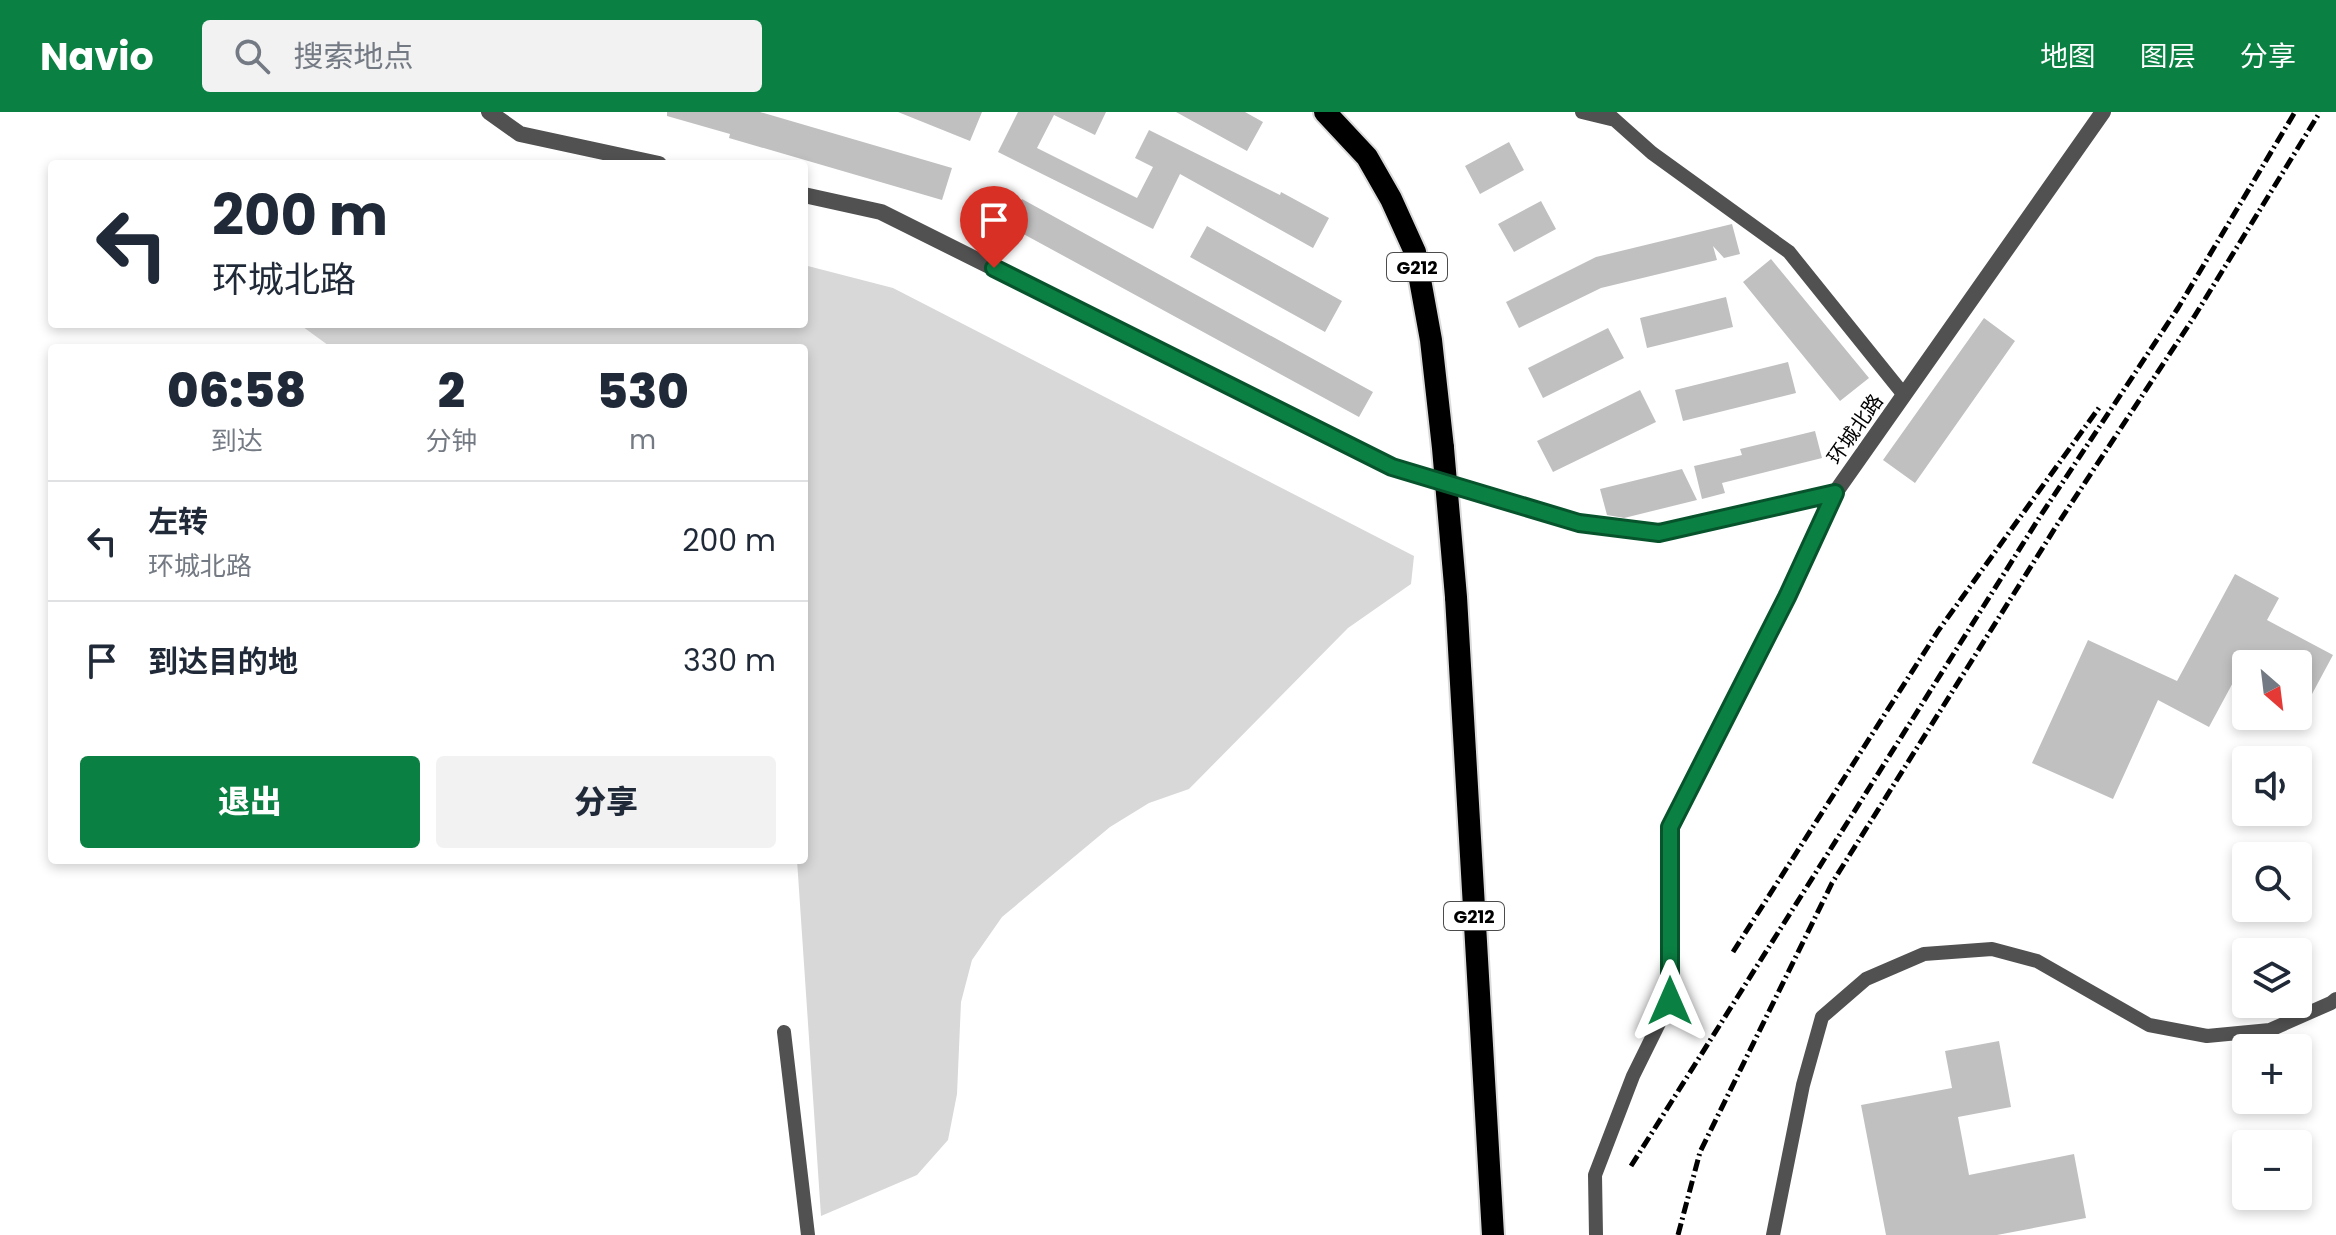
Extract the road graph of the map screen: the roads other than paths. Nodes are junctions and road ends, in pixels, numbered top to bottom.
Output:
1 (489, 112) edge
2 (1325, 112) edge
3 (1582, 112) edge
4 (2103, 112) edge
5 (1611, 116) edge
6 (640, 160) edge
7 (808, 196) edge
8 (1904, 395) junction
9 (1835, 493) junction
10 (2336, 999) edge
11 (784, 1032) dead end
12 (808, 1235) edge
13 (1493, 1235) edge
14 (1596, 1235) edge
15 (1773, 1235) edge

1 - 6 street
2 - 13 highway, G212, bridge
3 - 5 street
4 - 8 street, 环城北路
5 - 8 street
7 - 9 street, 环城北路
8 - 9 street, 环城北路
9 - 14 street
10 - 15 street
11 - 12 street

